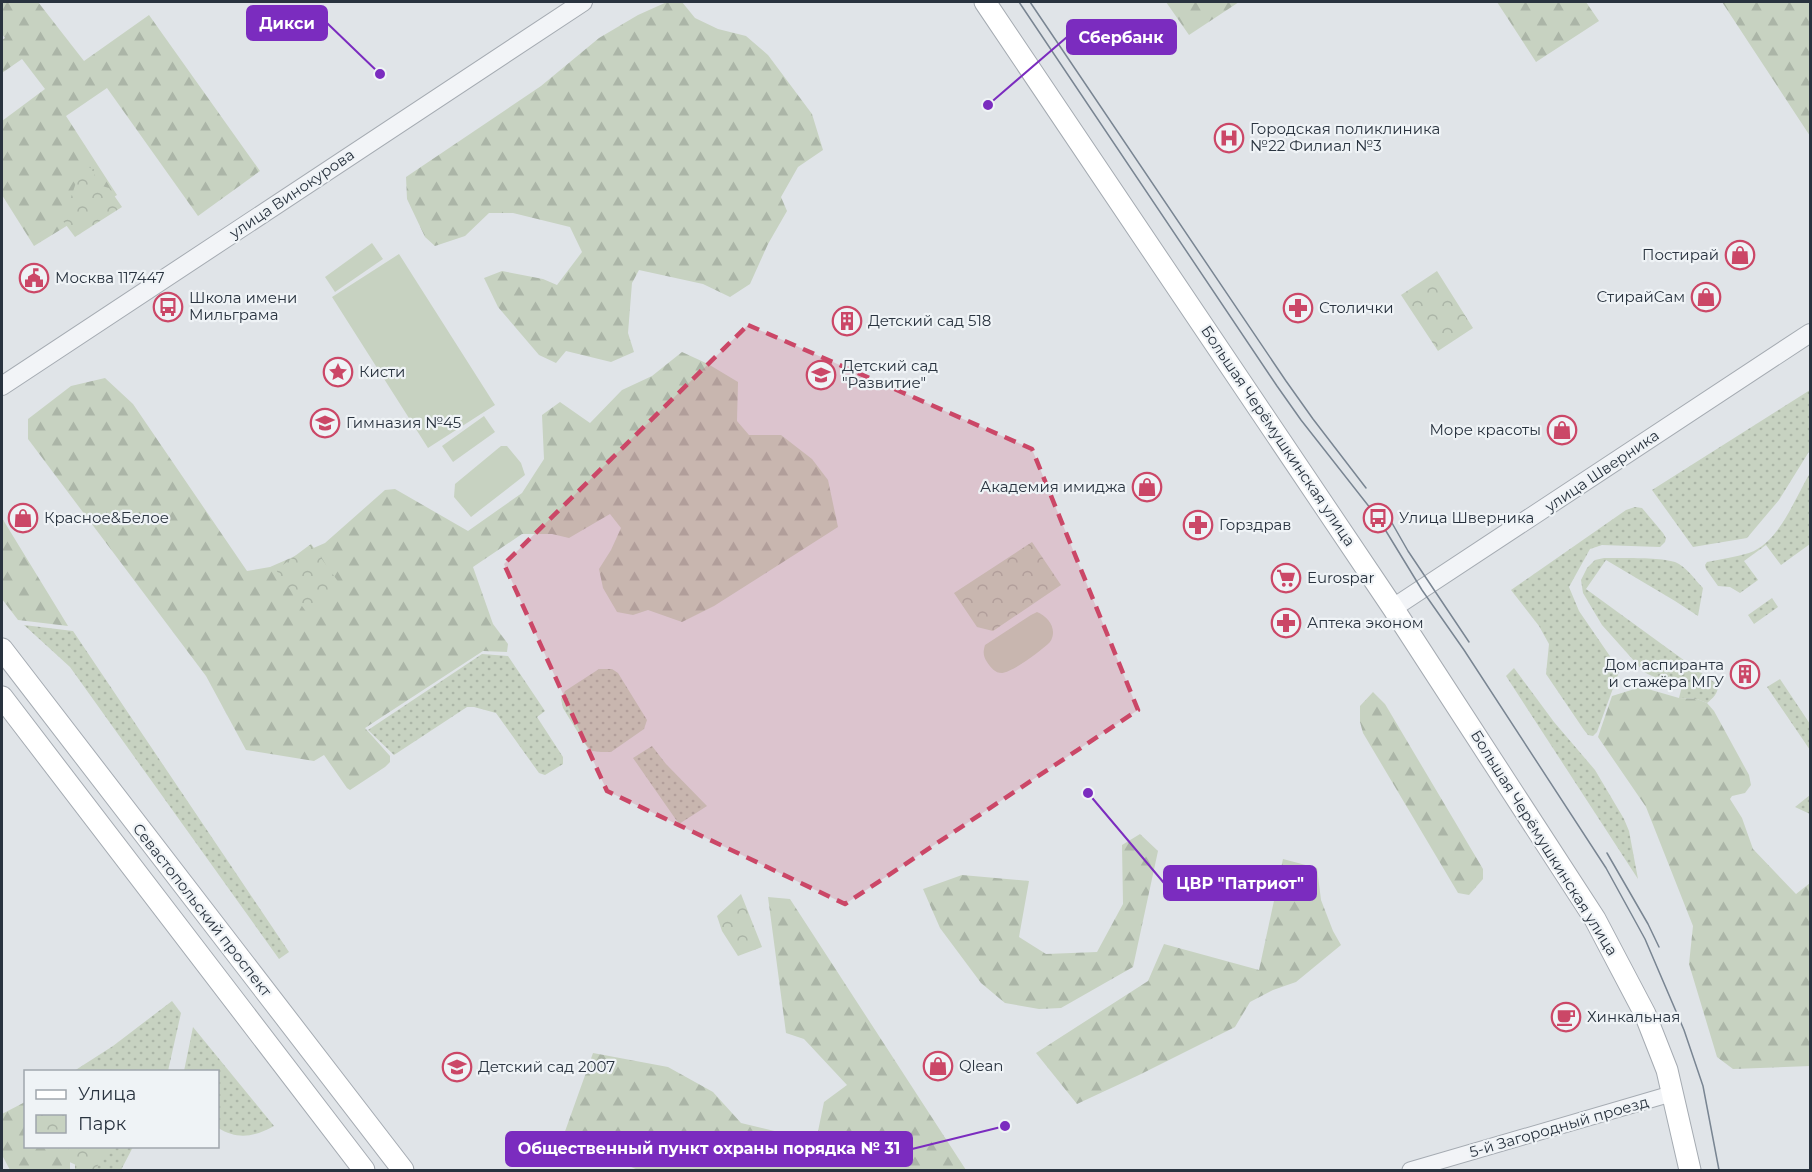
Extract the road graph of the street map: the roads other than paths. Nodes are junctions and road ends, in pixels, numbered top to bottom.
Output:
1 (583, 2) edge
2 (985, 2) edge
3 (1810, 333) edge
4 (2, 386) edge
5 (1393, 608) junction
6 (2, 649) edge
7 (2, 698) edge
8 (1674, 1093) junction
9 (364, 1170) edge
10 (403, 1170) edge
11 (1410, 1170) edge
12 (1690, 1170) edge

1 - 4 street, улица Винокурова
2 - 5 main road, Большая Черёмушкинская улица
3 - 5 street, улица Шверника
5 - 8 main road, Большая Черёмушкинская улица
6 - 10 main road, Севастопольский проспект
7 - 9 main road, Севастопольский проспект
8 - 11 street, 5-й Загородный проезд
8 - 12 main road, Большая Черёмушкинская улица

